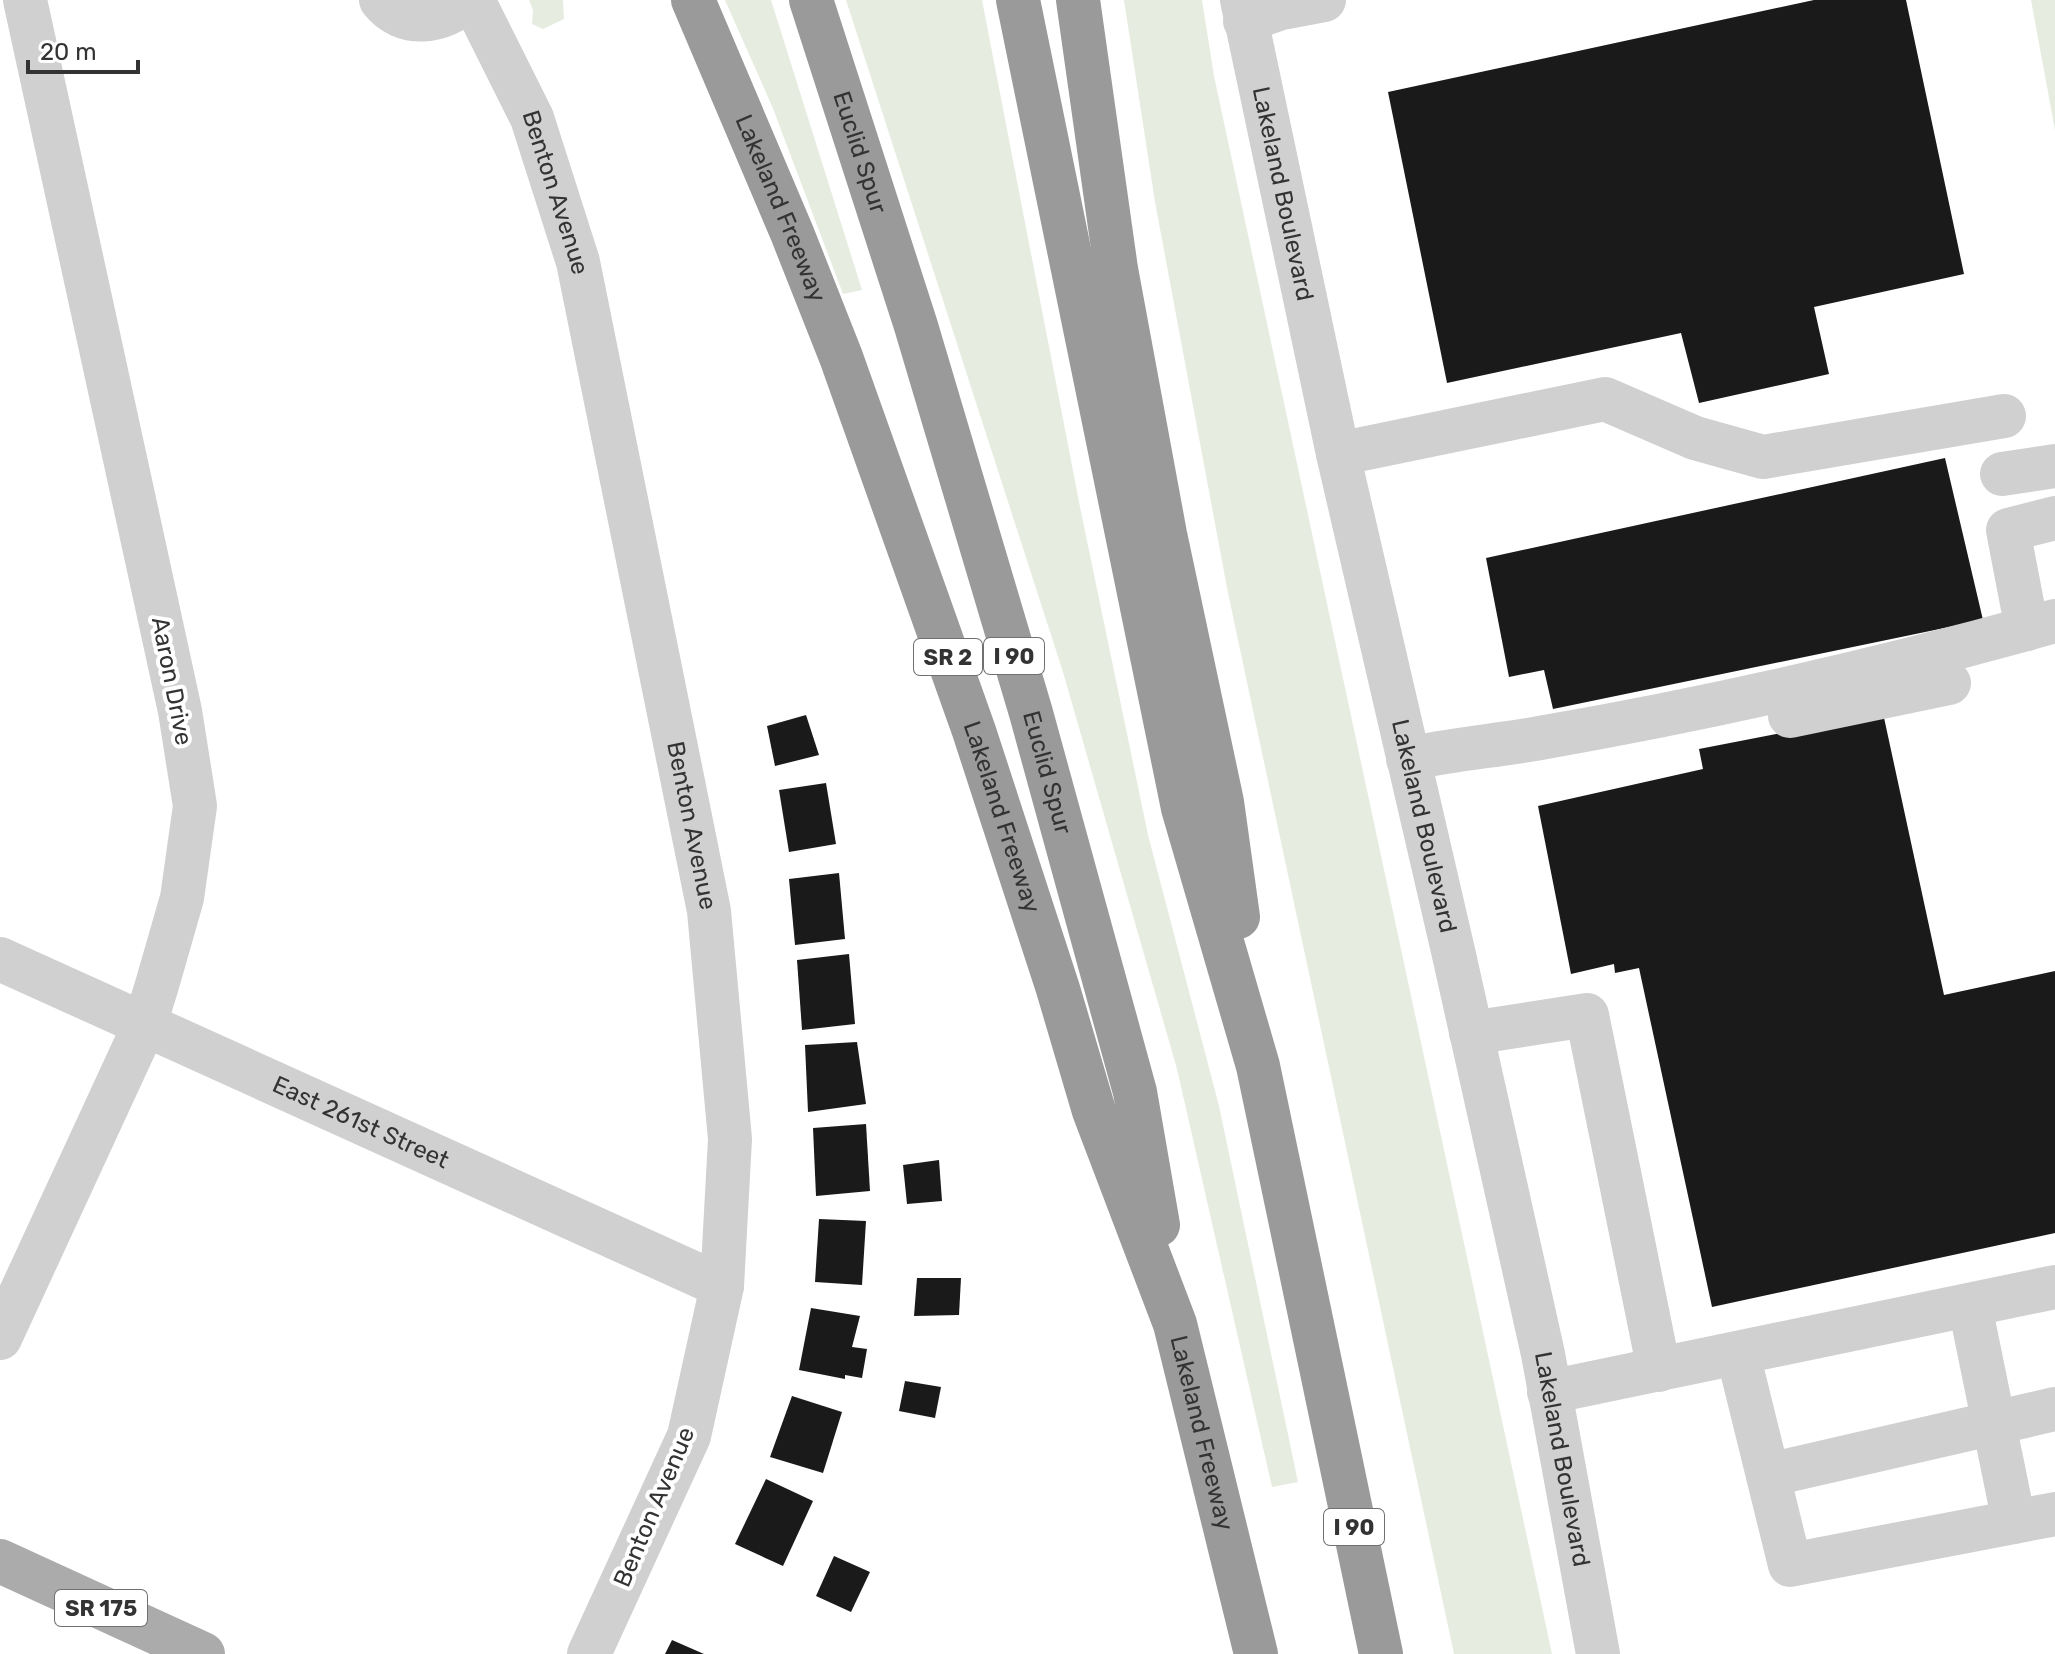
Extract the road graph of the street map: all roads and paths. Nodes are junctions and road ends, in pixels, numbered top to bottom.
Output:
1 (25, 0) edge
2 (381, 0) edge
3 (470, 0) edge
4 (693, 0) edge
5 (811, 0) edge
6 (1018, 0) edge
7 (1078, 0) edge
8 (1324, 0) edge
9 (1243, 11) edge
10 (2004, 416) dead end
11 (1338, 454) junction
12 (2055, 466) edge
13 (2055, 490) edge
14 (2055, 518) edge
15 (2041, 625) edge
16 (1949, 683) dead end
17 (1411, 770) junction
18 (0, 959) edge
19 (145, 1024) junction
20 (1471, 1033) junction
21 (1258, 1066) junction
22 (722, 1286) junction
23 (2055, 1287) edge
24 (1970, 1306) junction
25 (1175, 1324) junction
26 (0, 1338) edge
27 (1738, 1354) junction
28 (1659, 1370) junction
29 (1549, 1392) junction
30 (2055, 1409) edge
31 (1992, 1423) junction
32 (1768, 1475) junction
33 (2034, 1518) edge
34 (0, 1561) edge
35 (203, 1654) edge
36 (589, 1654) edge
37 (1256, 1654) edge
38 (1381, 1654) edge
39 (1598, 1654) edge

1 - 19 street, Aaron Drive
2 - 3 street, Benton Avenue
3 - 22 street, Benton Avenue
4 - 25 highway, Lakeland Freeway / SR 2
5 - 25 highway, Euclid Spur / I 90
6 - 21 highway
7 - 21 highway, I 90
8 - 9 street
9 - 11 street, Lakeland Boulevard
10 - 11 street
11 - 17 street, Lakeland Boulevard
12 - 13 street
14 - 15 street
15 - 17 street
16 - 17 street
17 - 20 street, Lakeland Boulevard
18 - 19 street, East 261st Street
19 - 22 street, East 261st Street
19 - 26 street, Aaron Drive
20 - 28 street
20 - 29 street, Lakeland Boulevard
21 - 38 highway, I 90
22 - 36 street, Benton Avenue
23 - 24 street
24 - 27 street
24 - 31 street
25 - 37 highway, Lakeland Freeway / I 90
27 - 28 street
27 - 32 street
28 - 29 street
29 - 39 street, Lakeland Boulevard
30 - 31 street
31 - 32 street
31 - 33 street
32 - 33 street
34 - 35 main road, SR 175

